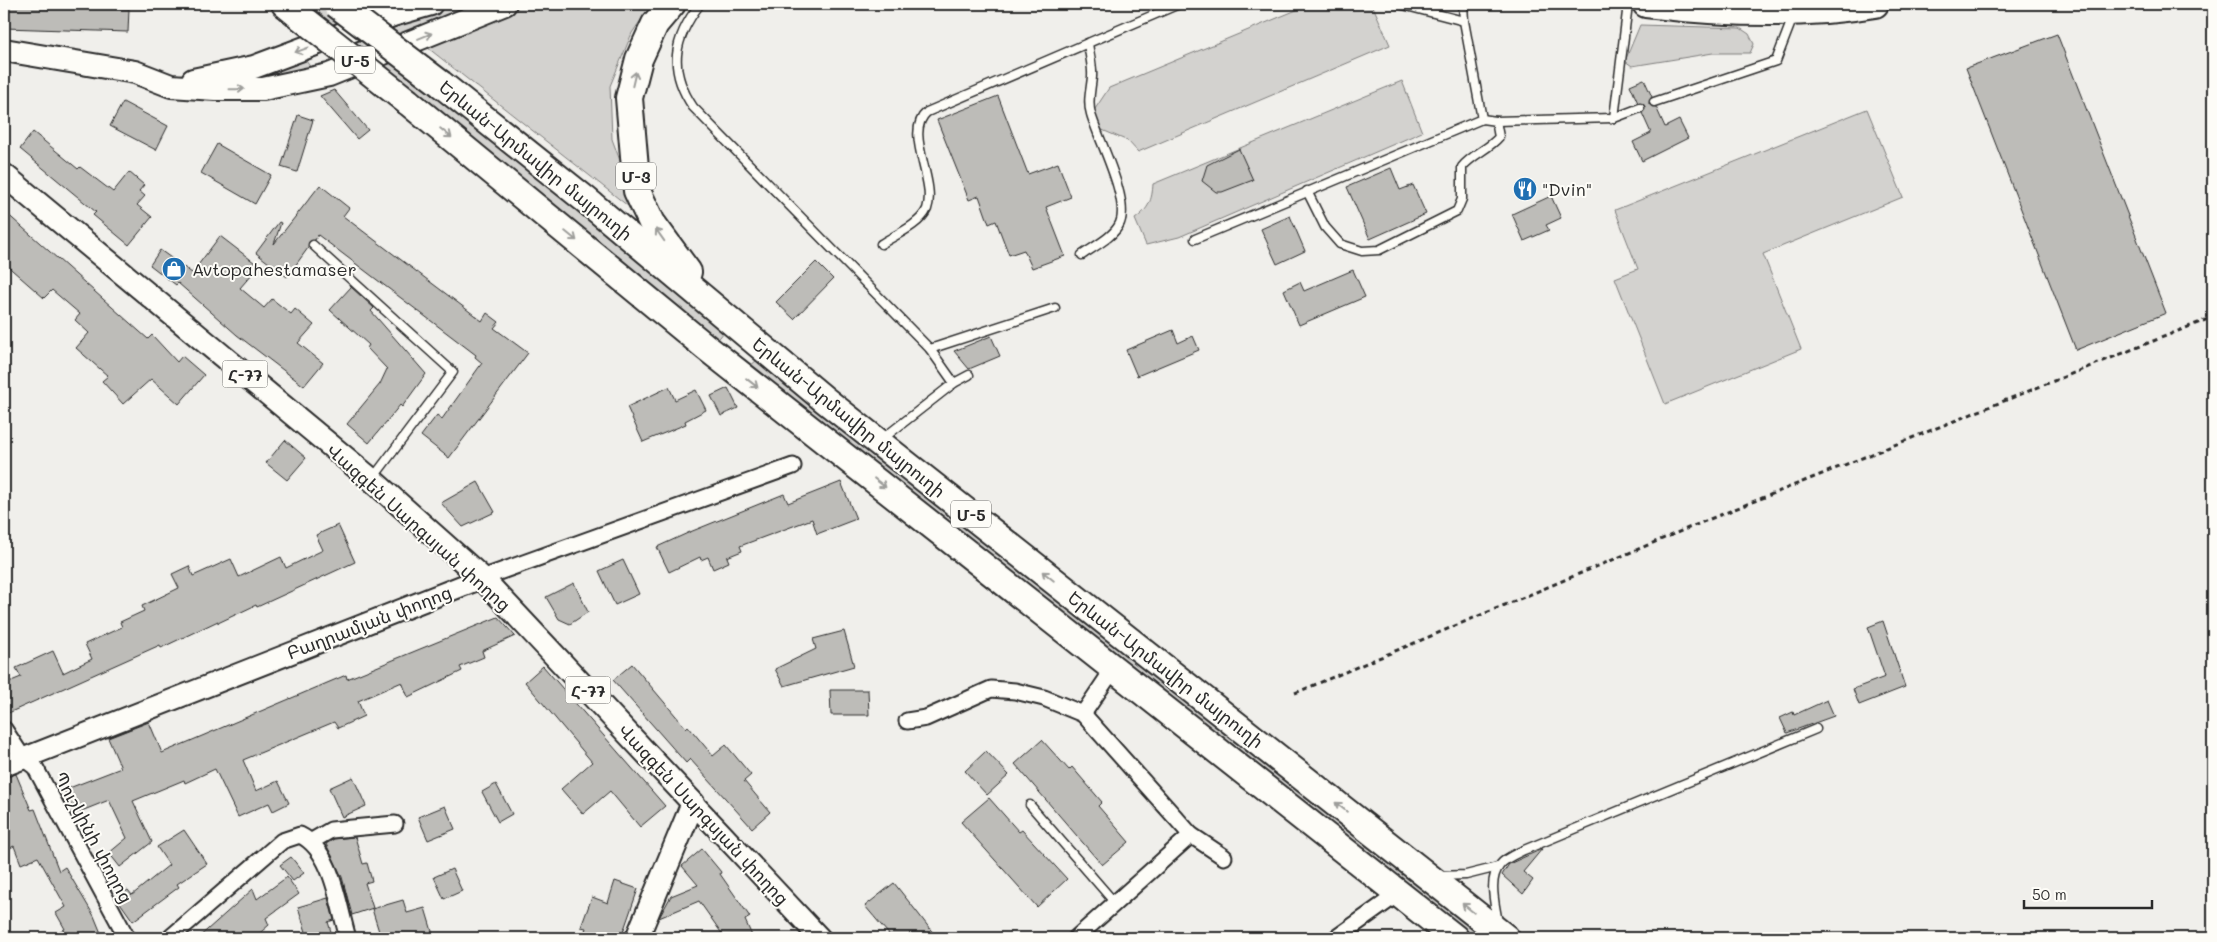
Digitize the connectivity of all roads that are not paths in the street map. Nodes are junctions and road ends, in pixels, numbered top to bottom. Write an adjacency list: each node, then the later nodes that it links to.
1 (336, 4): 31 (highway, Երևան-Արմավիր մայրուղի / Մ-5, bridge)
2 (430, 4): 18 (main road, one-way to 18)
3 (505, 4): 18 (main road, one-way to 3)
4 (672, 4): 31 (highway, Մ-3, one-way to 4)
5 (700, 4): 33 (lane)
6 (1179, 4): 16 (lane)
7 (1399, 4): 15 (lane)
8 (1463, 4): 15 (lane)
9 (1628, 4): 21 (lane)
10 (1646, 4): 12 (highway)
11 (1875, 4): 14 (highway)
12 (1727, 7): 14 (highway)
13 (294, 11): 32 (highway, Երևան-Արմավիր մայրուղի / Մ-5, one-way to 32, bridge)
14 (1795, 11): 19 (lane)
15 (1464, 21): 22 (lane)
16 (1088, 43): 27 (lane); 29 (lane)
17 (4, 50): 18 (main road)
18 (171, 86)
19 (1654, 102)
20 (1640, 108): 21 (lane)
21 (1614, 118): 23 (lane)
22 (1482, 119): 23 (lane); 25 (lane)
23 (1496, 121): 25 (lane)
24 (4, 175): 38 (main road, Վազգեն Սարգսյան փողոց / Հ-77)
25 (1307, 191): 26 (lane)
26 (1195, 239)
27 (881, 244)
28 (313, 245): 38 (lane)
29 (1082, 255)
30 (1055, 308): 33 (lane)
31 (736, 326): 32 (highway); 36 (highway, Երևան-Արմավիր մայրուղի / Մ-5)
32 (707, 348): 40 (highway, Երևան-Արմավիր մայրուղի / Մ-5, one-way to 40)
33 (930, 349): 35 (lane)
34 (969, 375): 35 (lane)
35 (954, 383): 36 (lane)
36 (880, 441): 54 (highway, Երևան-Արմավիր մայրուղի / Մ-5, one-way to 36)
37 (793, 466): 39 (street, Բաղրամյան փողոց)
38 (372, 480): 39 (main road, Վազգեն Սարգսյան փողոց / Հ-77)
39 (482, 578): 45 (main road, Բաղրամյան փողոց); 47 (main road, Վազգեն Սարգսյան փողոց / Հ-77)
40 (1114, 668): 41 (street); 55 (highway, Երևան-Արմավիր մայրուղի / Մ-5)
41 (1083, 714): 42 (street); 50 (street)
42 (907, 721)
43 (4, 729): 45 (street, Պուշկինի փողոց)
44 (1816, 729): 53 (lane)
45 (23, 758): 46 (main road, Բաղրամյան փողոց); 59 (street, Պուշկինի փողոց)
46 (4, 766)
47 (693, 803): 62 (main road); 63 (main road, Վազգեն Սարգսյան փողոց / Հ-77)
48 (1030, 805): 56 (lane)
49 (395, 824): 51 (street)
50 (1191, 835): 52 (street); 56 (street)
51 (312, 841): 60 (street); 61 (street)
52 (1224, 857)
53 (1498, 867): 54 (lane); 57 (lane)
54 (1430, 876): 57 (highway, Երևան-Արմավիր մայրուղի / Մ-5, one-way to 54)
55 (1399, 893): 58 (street); 65 (highway, Երևան-Արմավիր մայրուղի / Մ-5)
56 (1115, 903): 64 (street)
57 (1503, 936)
58 (1339, 937)
59 (127, 938)
60 (170, 938)
61 (348, 938)
62 (637, 938)
63 (820, 938)
64 (1076, 938)
65 (1455, 938)

